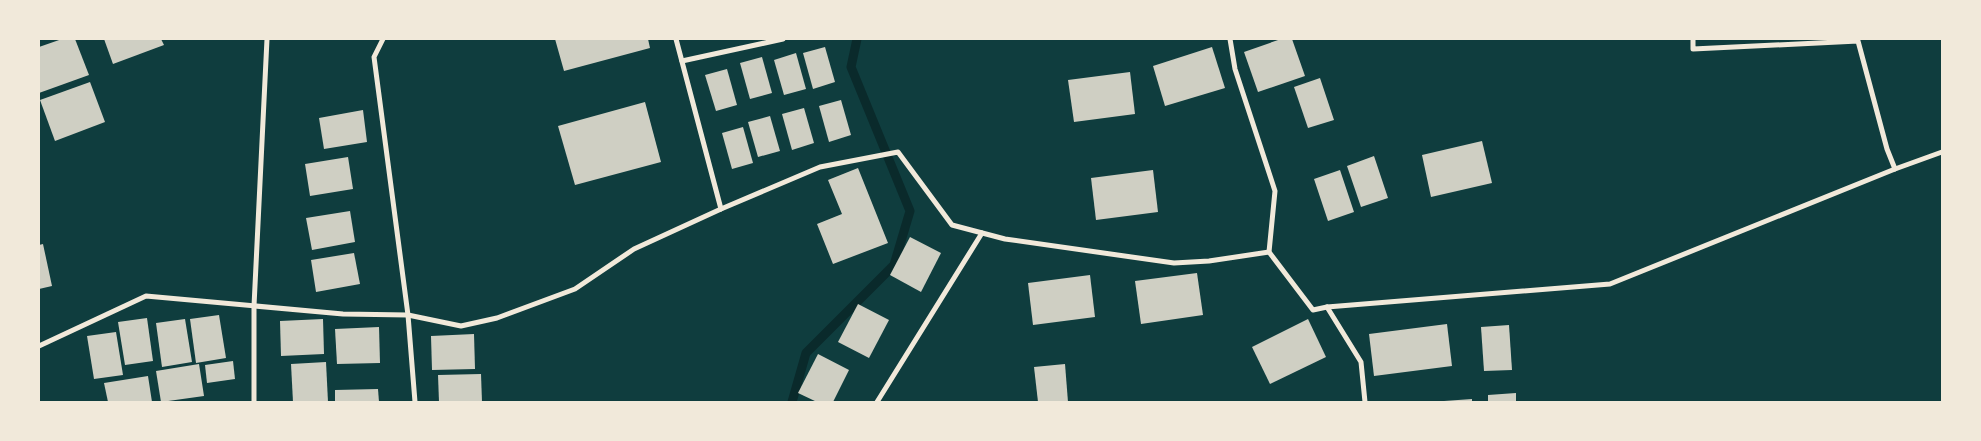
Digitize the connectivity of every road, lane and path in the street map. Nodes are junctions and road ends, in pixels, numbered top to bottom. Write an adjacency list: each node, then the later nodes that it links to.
1 (267, 39): 13 (street)
2 (383, 39): 15 (street)
3 (676, 39): 7 (street)
4 (783, 39): 7 (street)
5 (1230, 39): 12 (street)
6 (1693, 39): 9 (street)
7 (682, 61): 10 (street)
8 (1942, 152): 9 (street)
9 (1895, 168): 14 (street)
10 (721, 208): 11 (street); 15 (street)
11 (982, 233): 12 (street); 19 (street)
12 (1269, 252): 14 (street)
13 (254, 306): 15 (street); 16 (street); 17 (street)
14 (1327, 307): 20 (street)
15 (408, 315): 18 (street)
16 (39, 346)
17 (254, 402)
18 (415, 402)
19 (877, 402)
20 (1365, 402)

